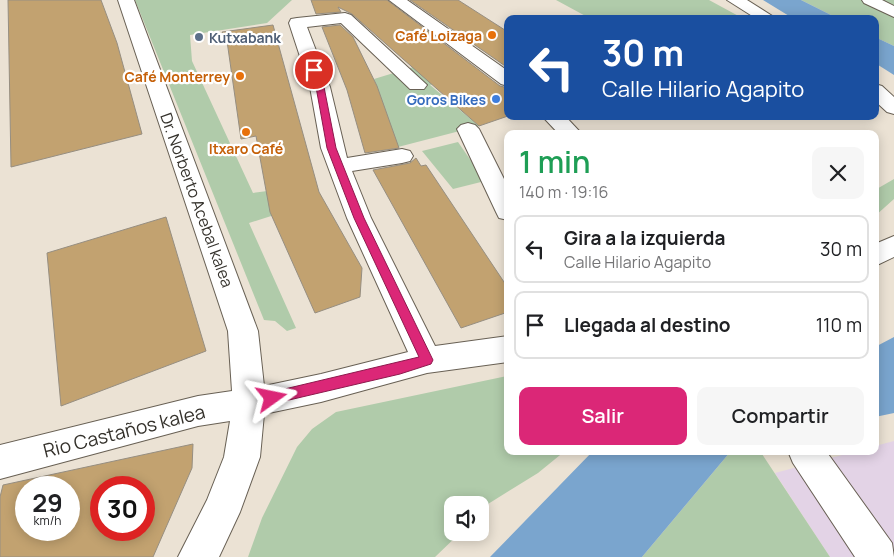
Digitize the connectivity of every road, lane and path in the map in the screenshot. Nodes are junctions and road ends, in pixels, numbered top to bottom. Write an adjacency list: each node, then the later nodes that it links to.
1 (126, 0): 21 (street, Dr. Norberto Acebal kalea)
2 (397, 0): 7 (street)
3 (735, 0): 6 (street)
4 (870, 0): 5 (street)
5 (894, 12)
6 (762, 15)
7 (504, 77)
8 (417, 85): 15 (street)
9 (879, 94): 10 (street)
10 (894, 108)
11 (556, 120): 13 (street)
12 (468, 129): 16 (street)
13 (568, 130)
14 (402, 156): 15 (street)
15 (339, 166): 20 (street)
16 (504, 204)
17 (894, 244): 18 (street)
18 (879, 253)
19 (504, 350): 20 (street, Rio Castaños kalea)
20 (426, 360): 21 (street, Rio Castaños kalea)
21 (249, 403): 23 (street, Rio Castaños kalea); 25 (street)
22 (808, 455): 24 (street)
23 (0, 462)
24 (874, 550)
25 (198, 557)

